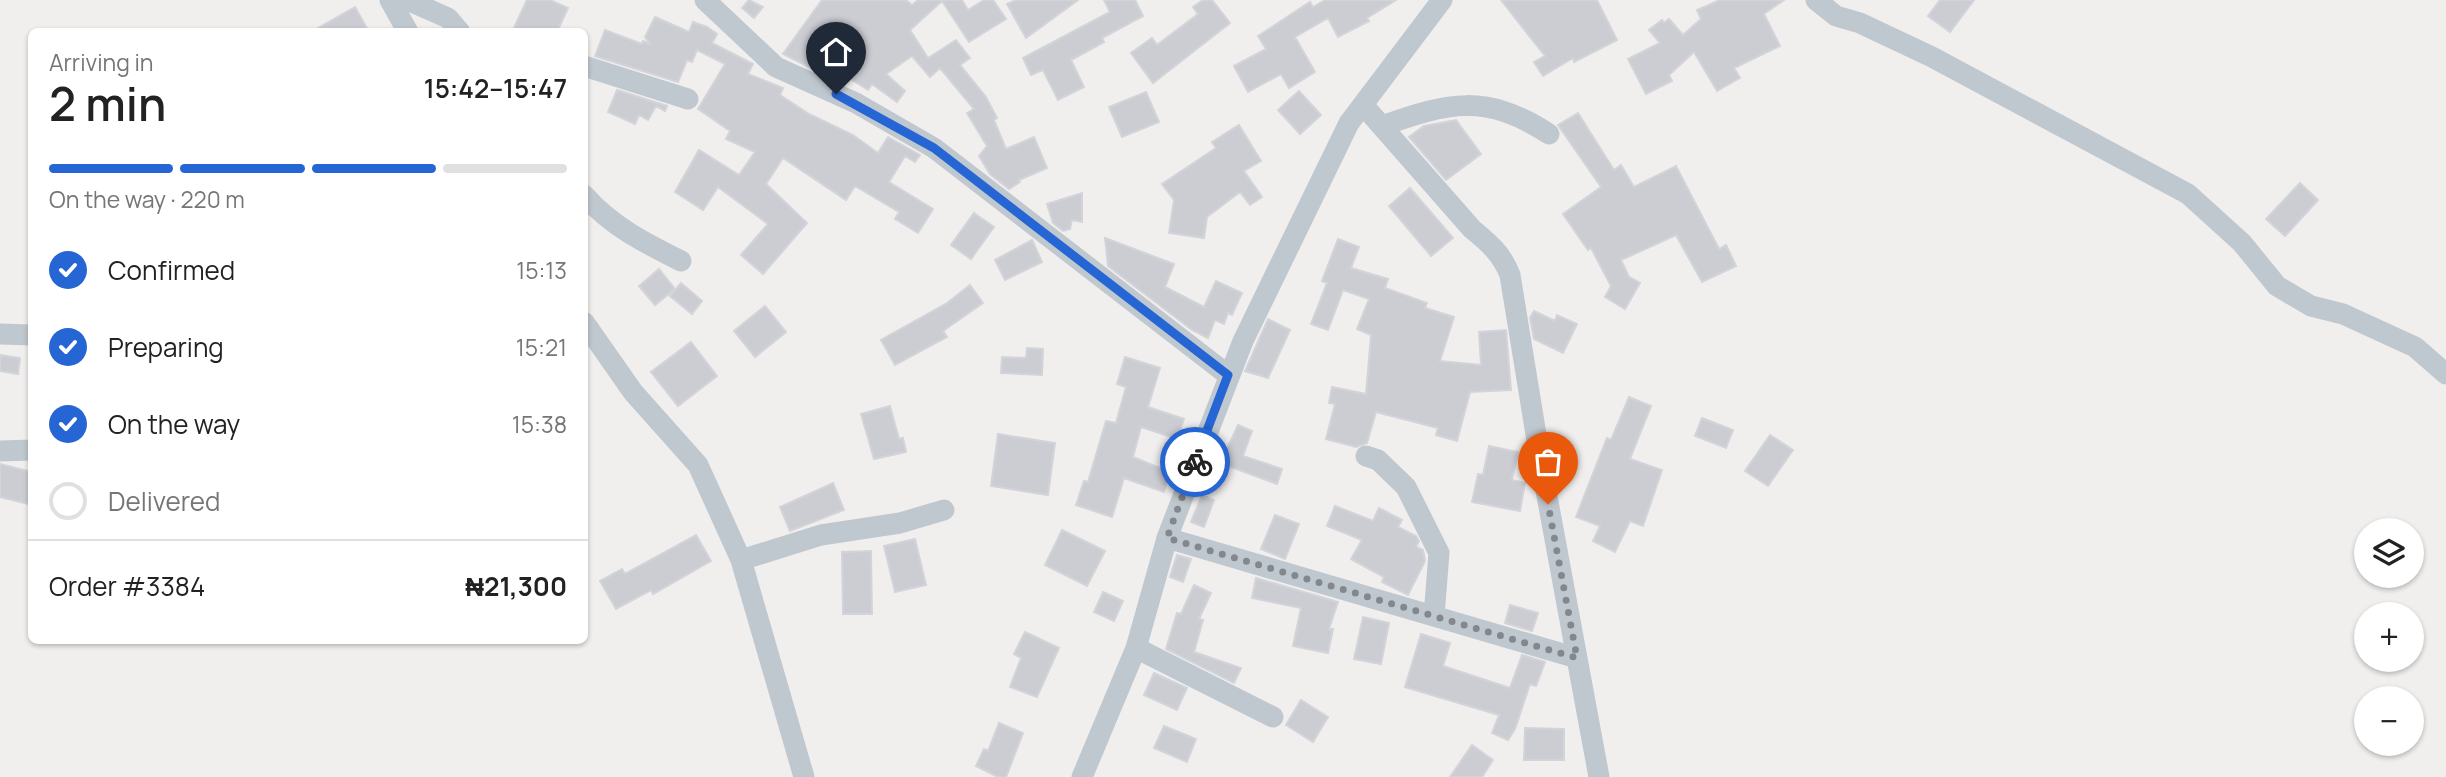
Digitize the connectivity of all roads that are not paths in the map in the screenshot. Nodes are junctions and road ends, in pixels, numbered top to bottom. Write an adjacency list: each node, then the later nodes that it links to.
1 (390, 0): 6 (street)
2 (407, 0): 7 (street)
3 (705, 0): 19 (street)
4 (1442, 0): 10 (street)
5 (1816, 0): 18 (street)
6 (406, 28)
7 (457, 28)
8 (588, 67): 9 (street)
9 (688, 99)
10 (1364, 106): 11 (street); 19 (street)
11 (1382, 126): 12 (street); 28 (street)
12 (1549, 134)
13 (588, 199): 14 (street)
14 (681, 261)
15 (588, 328): 25 (street)
16 (0, 334): 17 (street)
17 (28, 335)
18 (2446, 374)
19 (1228, 375): 24 (street)
20 (28, 450): 21 (street)
21 (0, 451)
22 (1366, 456): 26 (street)
23 (944, 510): 25 (street)
24 (1167, 538): 26 (street); 27 (street)
25 (741, 560): 30 (street)
26 (1434, 616): 28 (street)
27 (1136, 648): 29 (street); 31 (street)
28 (1577, 658): 32 (street)
29 (1273, 717)
30 (804, 777)
31 (1082, 777)
32 (1599, 777)

